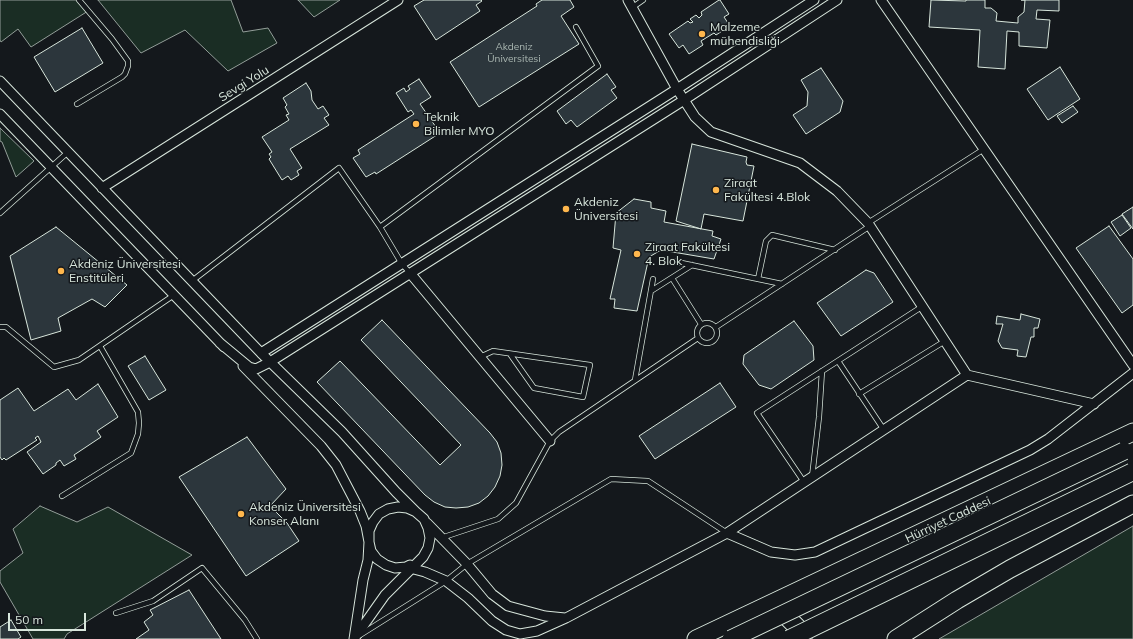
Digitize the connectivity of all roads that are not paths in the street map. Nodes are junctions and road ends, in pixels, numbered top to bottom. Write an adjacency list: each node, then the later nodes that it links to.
1 (80, 0): 12 (lane)
2 (398, 0): 17 (street, Sevgi Yolu)
3 (644, 0): 7 (lane)
4 (814, 0): 10 (street)
5 (837, 0): 11 (street)
6 (881, 0): 14 (street)
7 (631, 4): 10 (street)
8 (576, 27): 20 (lane)
9 (0, 81): 15 (street)
10 (677, 89): 11 (street); 23 (street)
11 (684, 100): 19 (street); 25 (street)
12 (78, 104)
13 (0, 114): 16 (street)
14 (984, 149): 19 (lane); 46 (street)
15 (68, 152): 16 (lane); 17 (street)
16 (52, 167): 18 (lane); 32 (street)
17 (102, 188): 29 (street)
18 (0, 213)
19 (869, 225): 21 (lane); 33 (street)
20 (380, 227): 23 (lane); 29 (lane)
21 (835, 250): 28 (lane); 30 (lane)
22 (672, 261): 24 (lane)
23 (402, 264): 25 (lane); 41 (street)
24 (692, 265): 26 (lane); 28 (lane)
25 (410, 273): 43 (street); 45 (street)
26 (672, 278): 31 (lane); 34 (lane)
27 (653, 279): 31 (lane)
28 (758, 279): 30 (lane)
29 (191, 282): 41 (street)
30 (782, 284): 36 (lane)
31 (651, 291): 50 (lane)
32 (174, 296): 39 (street); 40 (lane)
33 (923, 306): 38 (street); 44 (lane)
34 (701, 324): 36 (lane); 37 (lane)
35 (0, 327): 40 (lane)
36 (716, 327): 37 (lane)
37 (698, 338): 50 (lane)
38 (945, 341): 49 (street); 51 (lane)
39 (220, 343): 45 (street); 66 (street)
40 (100, 346): 60 (lane)
41 (261, 353): 45 (street)
42 (510, 354): 42 (lane); 43 (lane)
43 (480, 357): 55 (street)
44 (838, 361): 47 (lane); 51 (lane)
45 (270, 362): 62 (street)
46 (1133, 365)
47 (822, 371): 58 (lane); 59 (lane)
48 (1133, 373): 52 (street)
49 (967, 375): 52 (street); 53 (street)
50 (635, 380): 55 (lane)
51 (859, 394): 53 (lane)
52 (1094, 404): 64 (street)
53 (884, 430): 58 (street)
54 (1133, 432): 70 (highway, Hürriyet Caddesi)
55 (550, 441): 65 (lane)
56 (1128, 448): 76 (highway, bridge)
57 (1133, 472): 77 (highway, bridge)
58 (812, 477): 59 (street)
59 (804, 482): 64 (street)
60 (62, 496)
61 (1133, 504): 79 (highway)
62 (416, 512): 63 (street); 66 (street)
63 (424, 519): 65 (street); 68 (street)
64 (728, 533): 67 (lane); 72 (street)
65 (440, 538): 67 (street)
66 (369, 542): 68 (street); 74 (street)
67 (467, 564): 69 (lane); 72 (street)
68 (410, 566): 69 (street); 74 (street)
69 (446, 581): 72 (street); 74 (lane)
70 (763, 607): 75 (highway, Hürriyet Caddesi); 78 (highway)
71 (116, 613): 73 (lane)
72 (566, 618)
73 (257, 639)
74 (354, 639)
75 (696, 639)
76 (731, 639)
77 (789, 639)
78 (803, 639)
79 (896, 639)

